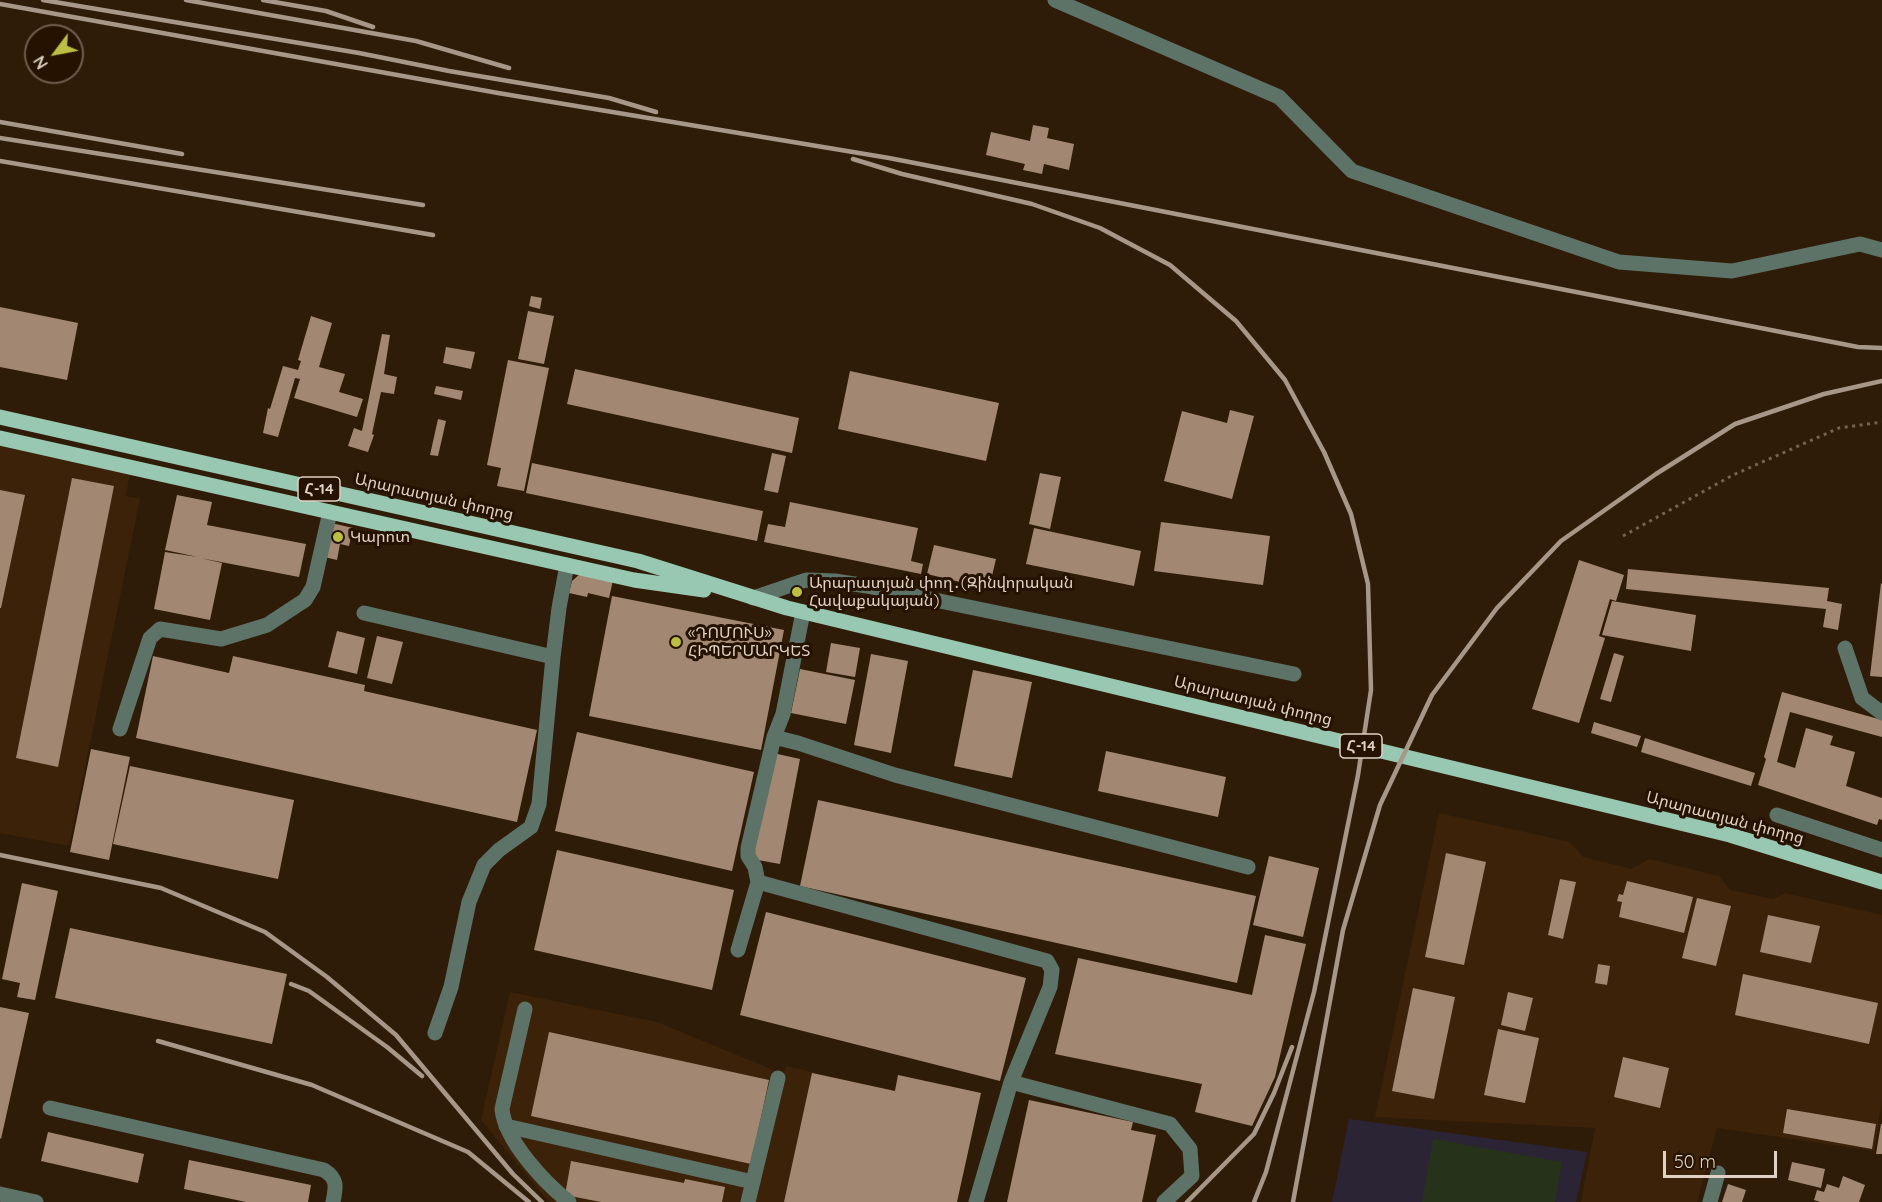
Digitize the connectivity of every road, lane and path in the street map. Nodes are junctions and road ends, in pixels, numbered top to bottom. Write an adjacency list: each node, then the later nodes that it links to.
1 (1055, 0): 2 (street)
2 (1882, 250)
3 (0, 417): 9 (main road, Արարատյան փողոց / Հ-14)
4 (1882, 422): 7 (path)
5 (0, 438): 6 (main road, Արարատյան փողոց / Հ-14)
6 (330, 512): 8 (main road, Արարատյան փողոց / Հ-14); 16 (street)
7 (1623, 536)
8 (567, 565): 9 (main road, Արարատյան փողոց / Հ-14); 13 (street)
9 (753, 598): 10 (main road, Արարատյան փողոց / Հ-14); 14 (street)
10 (803, 612): 17 (street); 22 (main road, Արարատյան փողոց / Հ-14)
11 (364, 613): 13 (street)
12 (1845, 648): 15 (street)
13 (553, 657): 25 (street)
14 (1294, 674)
15 (1882, 713)
16 (120, 729)
17 (774, 737): 20 (street); 21 (street)
18 (1777, 815): 19 (street)
19 (1882, 850)
20 (1248, 867)
21 (758, 882): 23 (street); 27 (street)
22 (1882, 882)
23 (738, 950)
24 (525, 1009): 29 (street)
25 (435, 1033)
26 (778, 1078): 31 (street)
27 (1011, 1082): 37 (street); 38 (street)
28 (50, 1108): 34 (street)
29 (506, 1126): 31 (street); 35 (street)
30 (1718, 1173): 39 (street)
31 (753, 1182): 36 (street)
32 (0, 1194): 33 (street)
33 (36, 1202)
34 (333, 1202)
35 (569, 1202)
36 (748, 1202)
37 (976, 1202)
38 (1164, 1202)
39 (1710, 1202)

